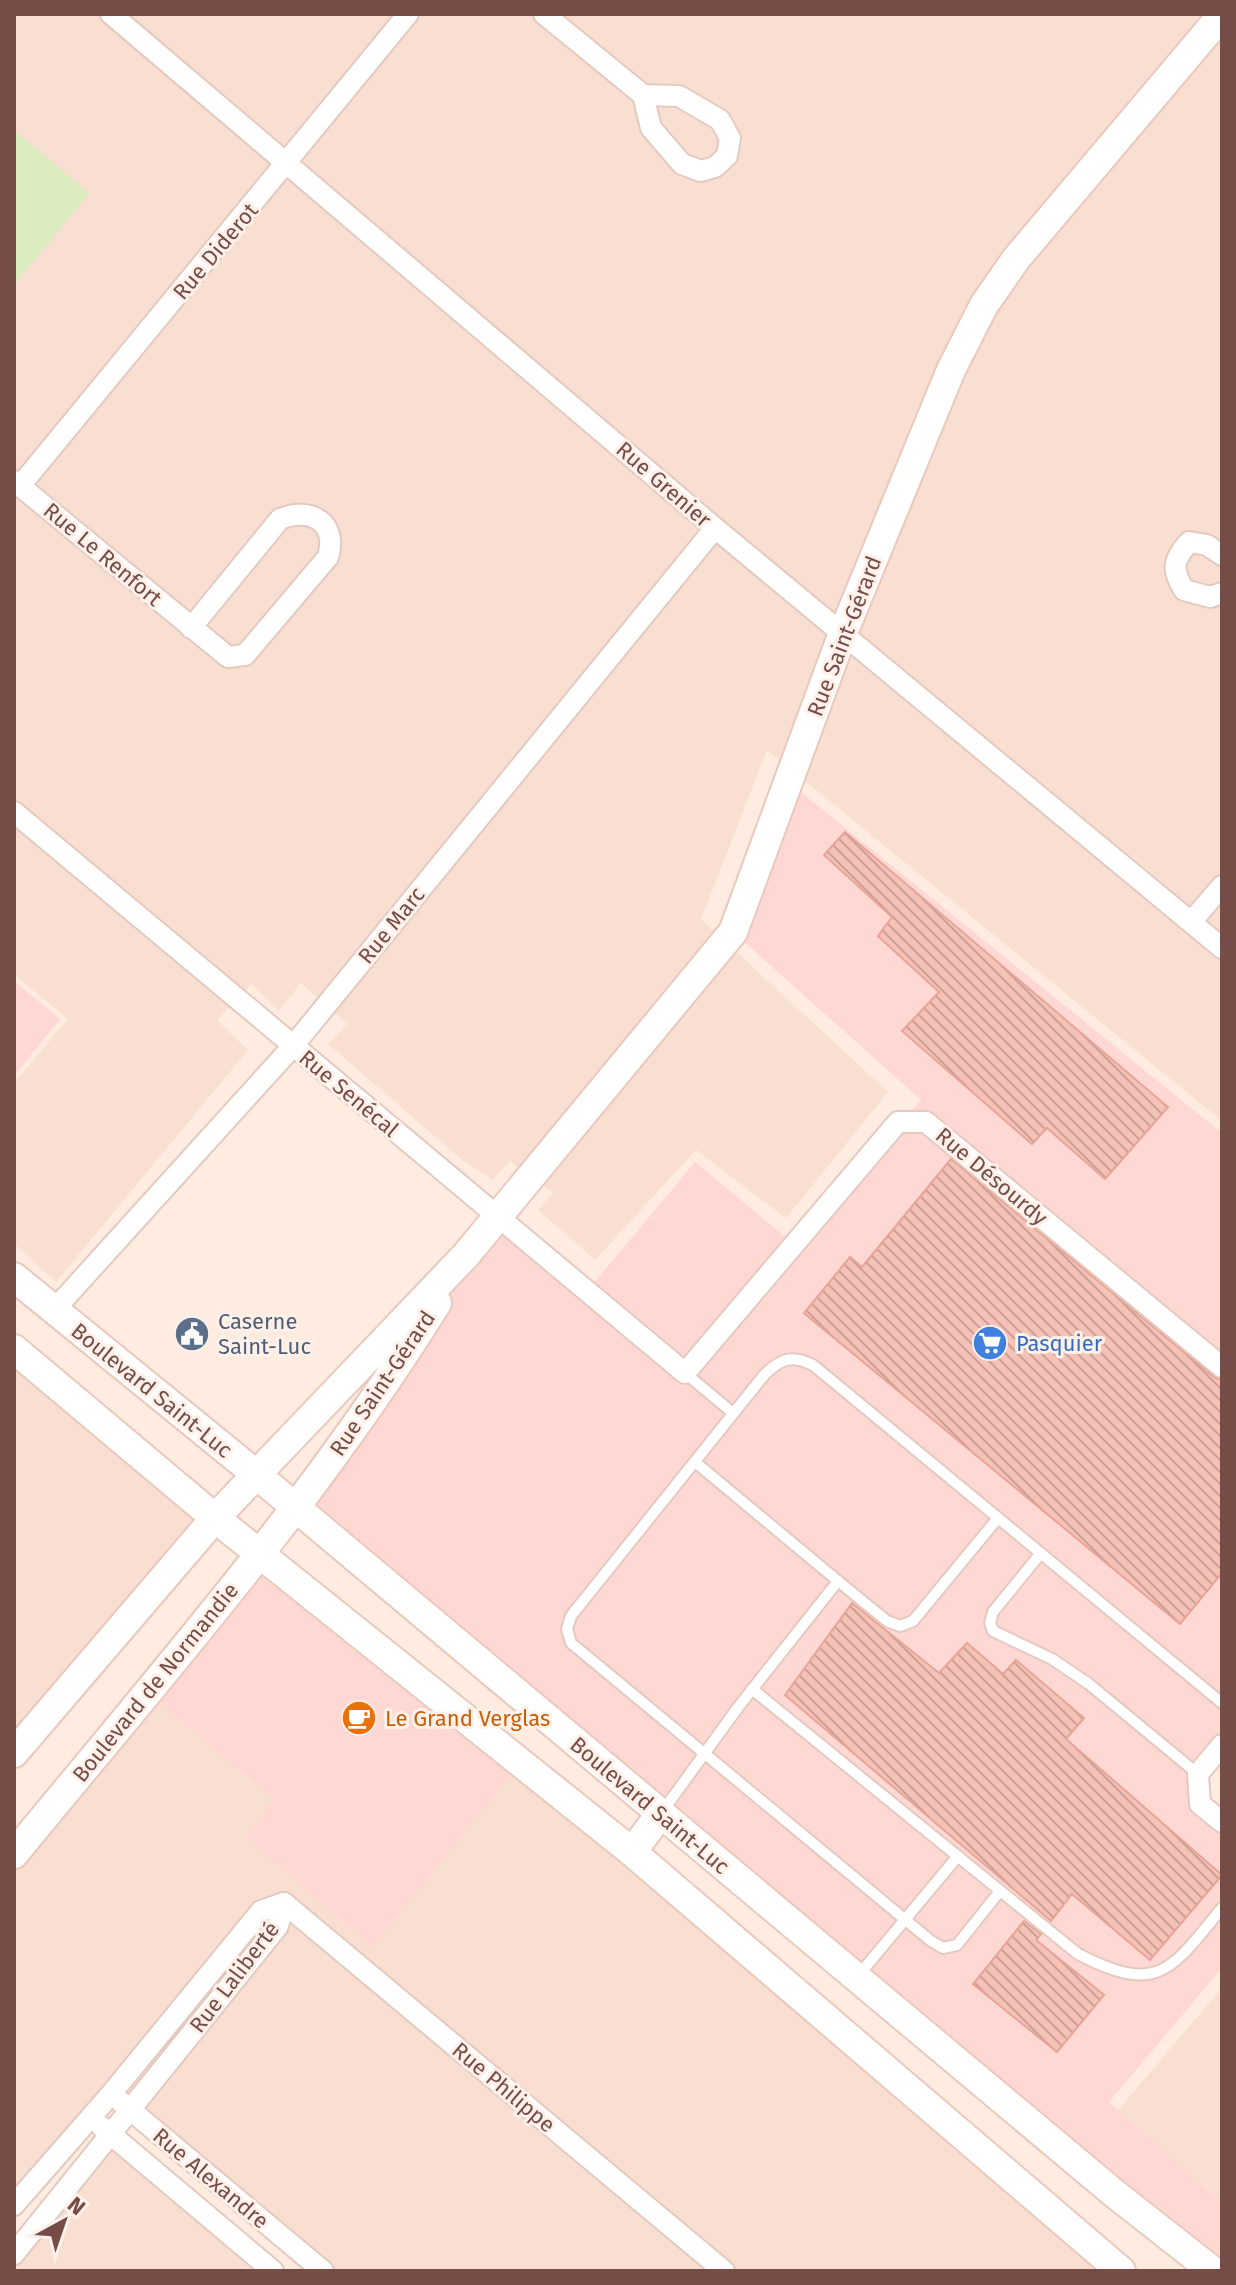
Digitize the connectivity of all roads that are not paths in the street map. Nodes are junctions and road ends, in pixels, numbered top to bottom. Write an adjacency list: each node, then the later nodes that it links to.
1 (111, 14): 6 (street, Rue Grenier)
2 (408, 14): 6 (street, Rue Diderot)
3 (544, 14): 5 (street)
4 (1222, 15): 12 (street, Rue Saint-Gérard)
5 (643, 95): 5 (street)
6 (289, 162): 7 (street, Rue Diderot); 8 (street, Rue Grenier)
7 (17, 483): 11 (street, Rue Le Renfort)
8 (715, 528): 12 (street, Rue Grenier); 17 (street, Rue Marc)
9 (1222, 555): 10 (street)
10 (1222, 593)
11 (191, 628): 11 (street, Rue Le Renfort)
12 (843, 633): 15 (street, Rue Grenier); 18 (street, Rue Saint-Gérard)
13 (14, 812): 17 (street, Rue Senécal)
14 (1222, 886): 15 (street)
15 (1191, 922): 16 (street, Rue Grenier)
16 (1222, 948)
17 (293, 1046): 18 (street, Rue Senécal); 21 (street, Rue Marc)
18 (499, 1218): 19 (street, Rue Saint-Gérard); 24 (street, Rue Senécal)
19 (466, 1255): 27 (street, Rue Saint-Gérard); 28 (street, Rue Saint-Gérard)
20 (14, 1277): 21 (street, Boulevard Saint-Luc)
21 (54, 1310): 27 (street, Boulevard Saint-Luc)
22 (14, 1349): 29 (street)
23 (1222, 1367): 24 (street, Rue Désourdy)
24 (685, 1373): 25 (lane)
25 (733, 1413): 26 (lane); 30 (lane)
26 (695, 1462): 33 (lane); 38 (lane)
27 (257, 1475): 28 (street, Boulevard Saint-Luc); 29 (street)
28 (294, 1508): 31 (street, Boulevard de Normandie); 40 (street, Boulevard Saint-Luc)
29 (215, 1518): 31 (street); 37 (street)
30 (998, 1518): 32 (lane); 33 (lane)
31 (261, 1552): 42 (street); 43 (street, Boulevard de Normandie)
32 (1041, 1553): 35 (lane); 39 (lane)
33 (838, 1581): 34 (lane)
34 (752, 1689): 38 (lane); 44 (lane)
35 (1222, 1703)
36 (1222, 1745): 39 (street)
37 (14, 1753)
38 (703, 1753): 40 (lane); 48 (lane)
39 (1198, 1774): 41 (street)
40 (661, 1813): 42 (street); 49 (street, Boulevard Saint-Luc)
41 (1222, 1822)
42 (632, 1852): 59 (street)
43 (14, 1854)
44 (958, 1856): 45 (lane); 48 (lane)
45 (1000, 1891): 47 (lane); 48 (lane)
46 (284, 1903): 50 (street, Rue Laliberté); 51 (street, Rue Laliberté); 58 (street, Rue Philippe)
47 (1222, 1908)
48 (905, 1919): 49 (lane)
49 (857, 1978): 60 (street, Boulevard Saint-Luc)
50 (111, 2094): 51 (street, Rue Alexandre); 52 (street, Rue Laliberté)
51 (130, 2110): 53 (street, Rue Laliberté); 56 (street, Rue Alexandre)
52 (91, 2117): 53 (street, Rue Alexandre); 54 (street, Rue Laliberté)
53 (112, 2135): 55 (street, Rue Laliberté); 57 (street, Rue Alexandre)
54 (14, 2205)
55 (14, 2254)
56 (312, 2268)
57 (273, 2271)
58 (724, 2271)
59 (1121, 2271)
60 (1213, 2271)

